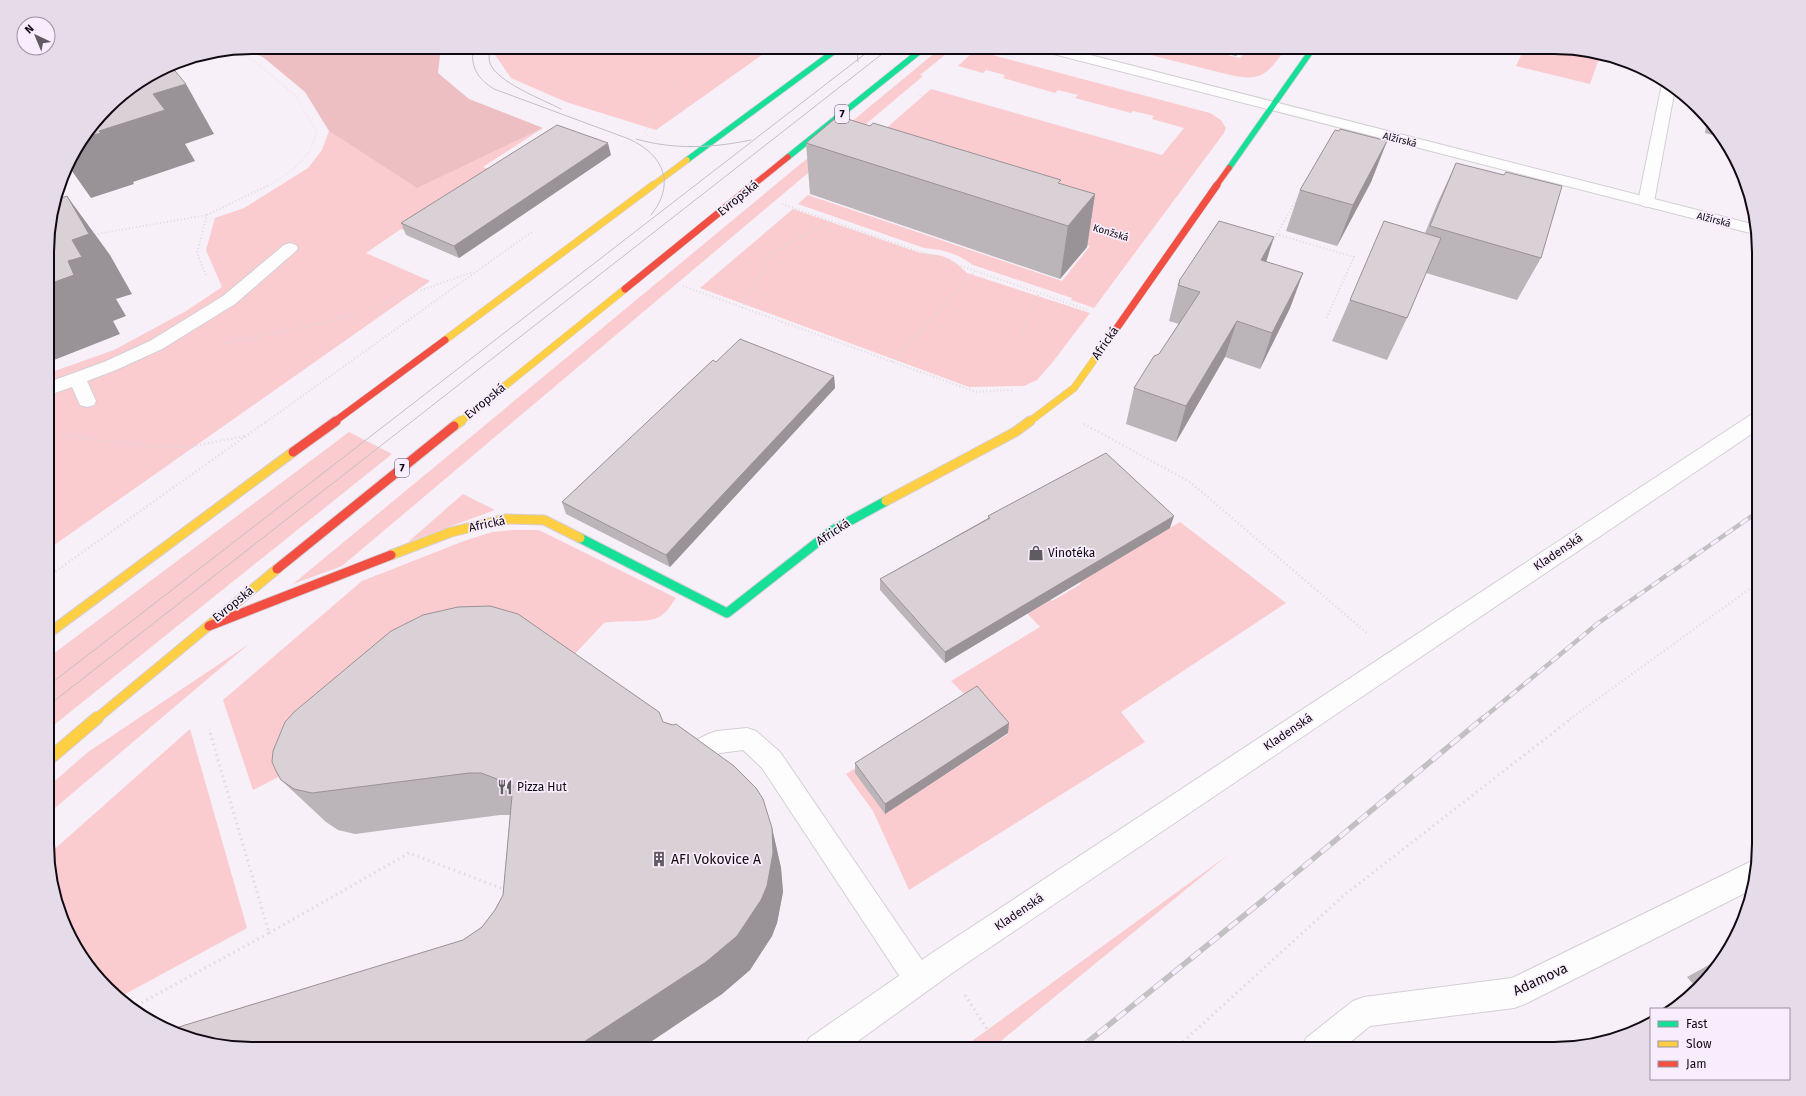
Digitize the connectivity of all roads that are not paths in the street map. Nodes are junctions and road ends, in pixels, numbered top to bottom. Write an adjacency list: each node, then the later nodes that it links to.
1 (831, 54): 15 (main road)
2 (916, 54): 14 (main road, Evropská / 7)
3 (1070, 54): 6 (street, Alžírská)
4 (1309, 54): 6 (main road, Africká)
5 (1669, 90): 7 (lane)
6 (1272, 106): 7 (street, Alžírská); 14 (main road, Africká)
7 (1646, 202): 8 (street, Alžírská)
8 (1750, 228)
9 (290, 248): 10 (lane)
10 (77, 379): 11 (lane); 12 (lane)
11 (54, 388)
12 (86, 401)
13 (1752, 424): 19 (street, Kladenská)
14 (204, 628): 16 (main road, Evropská / 7)
15 (54, 629)
16 (54, 755)
17 (689, 757): 19 (lane)
18 (1749, 876): 21 (street, Adamova)
19 (918, 979): 20 (street, Kladenská)
20 (830, 1042)
21 (1326, 1042)

